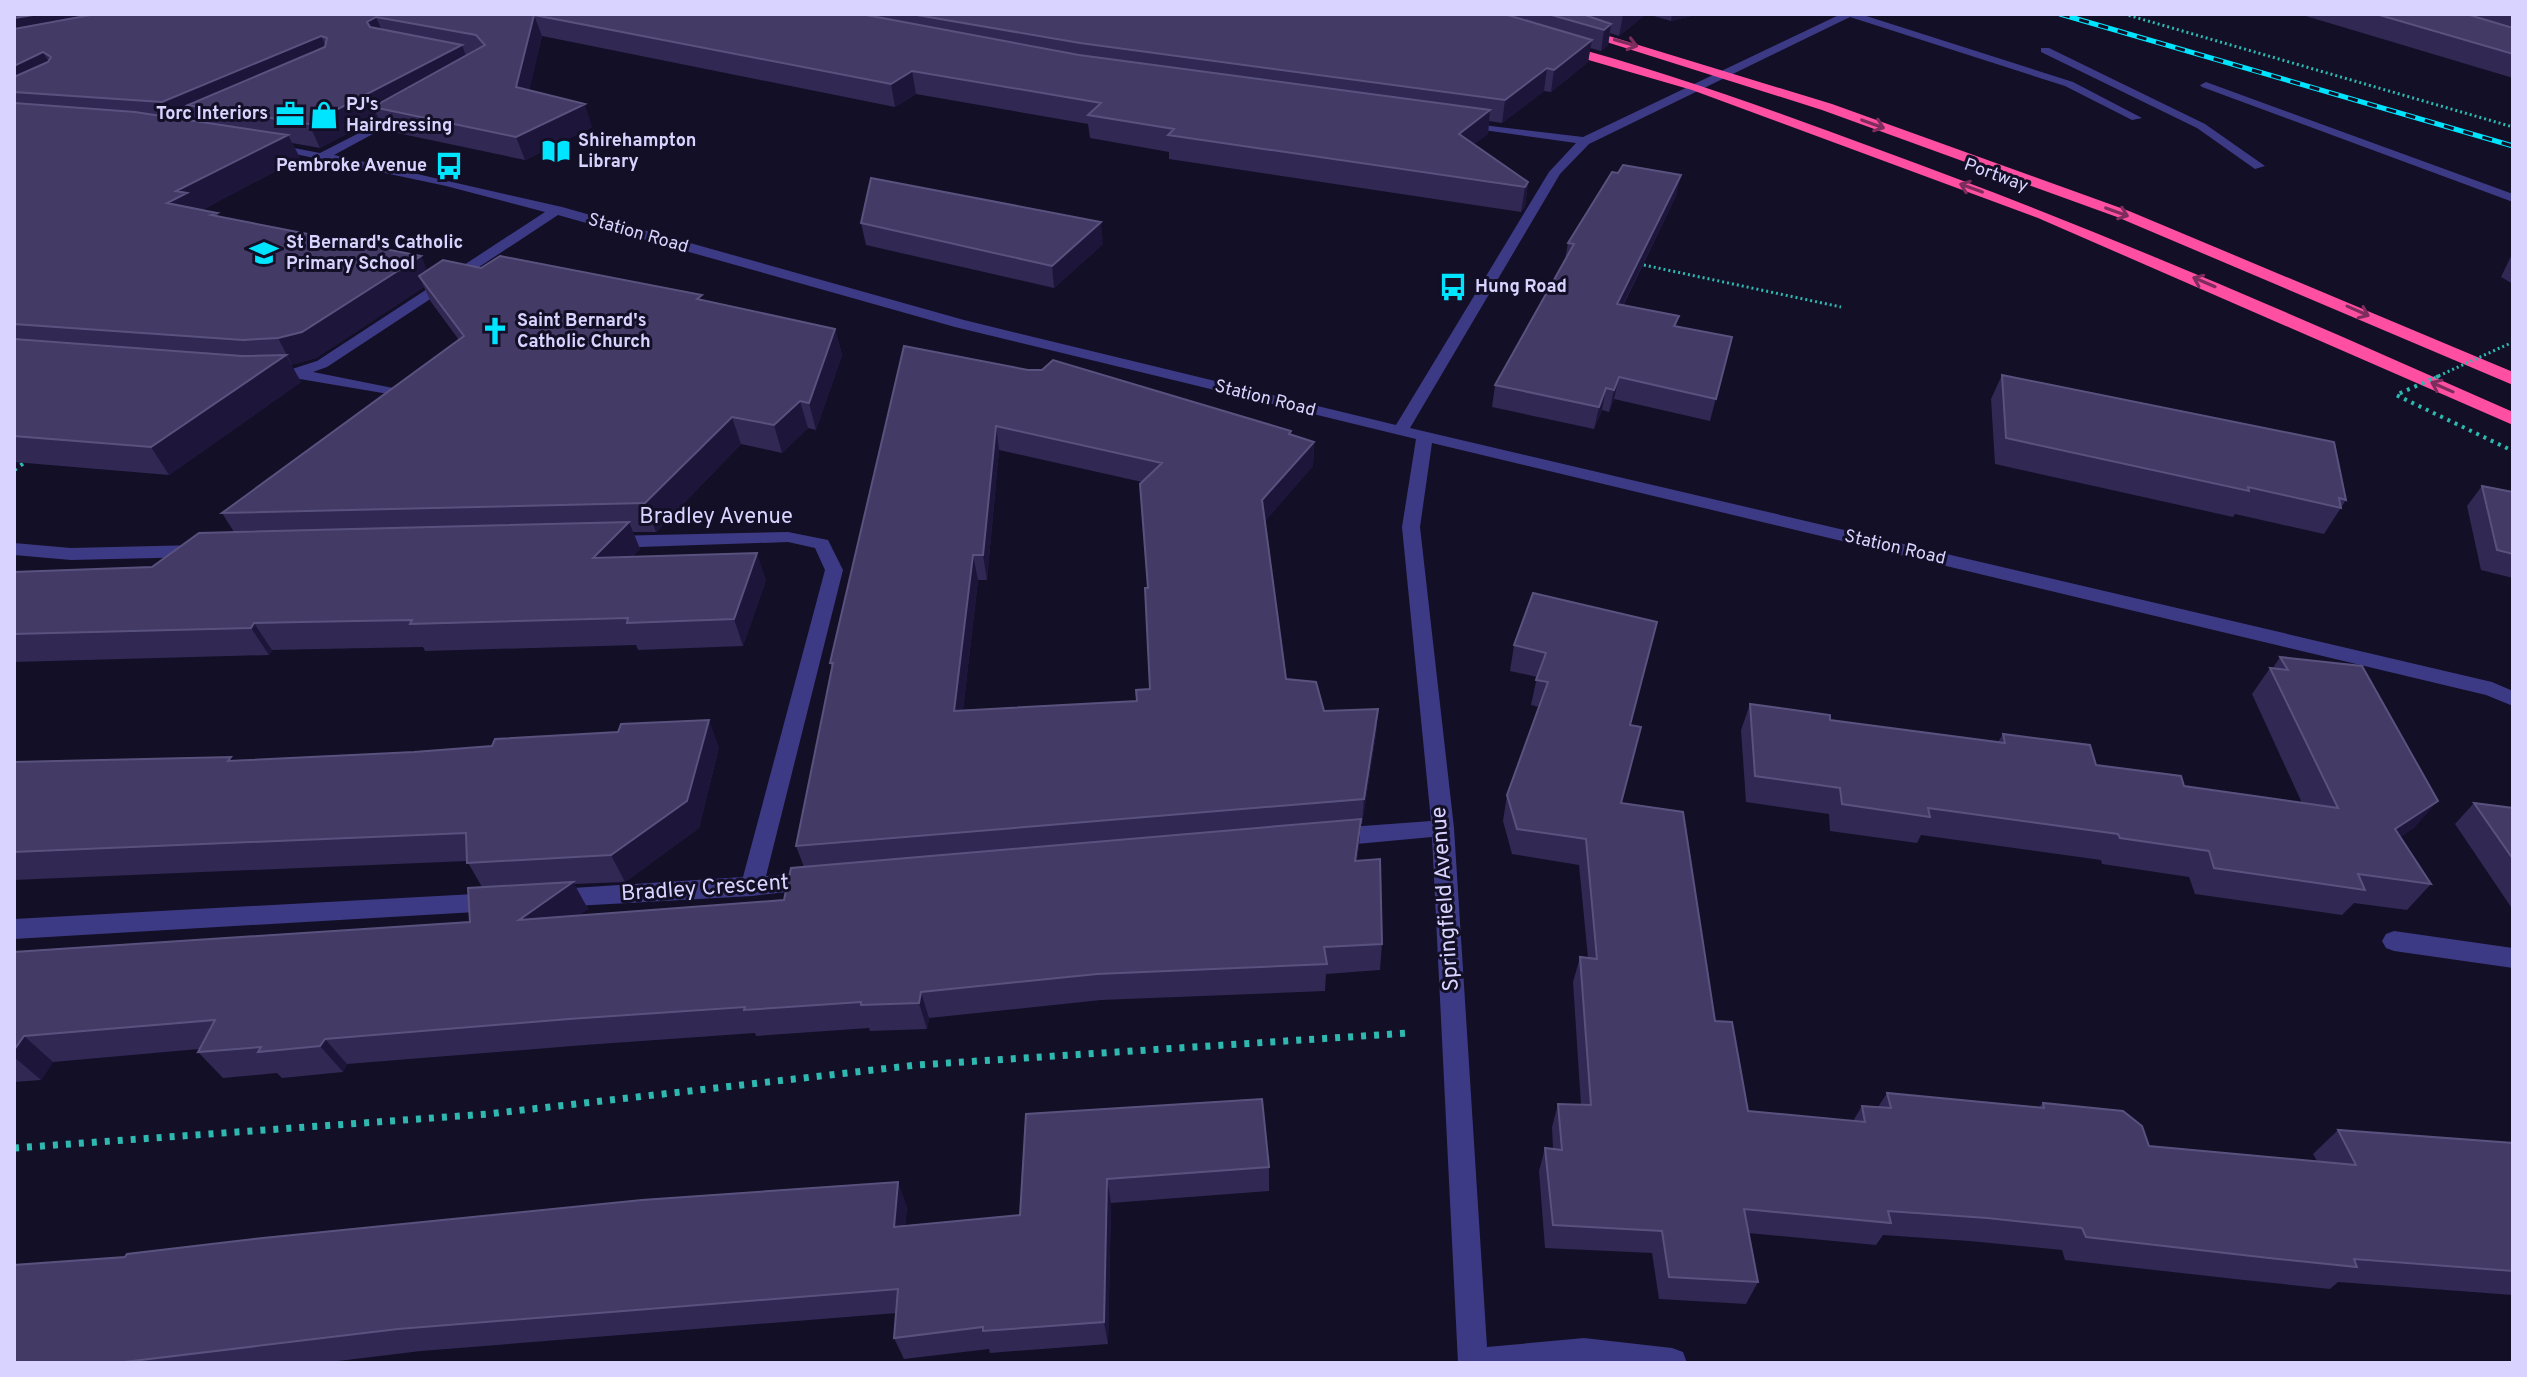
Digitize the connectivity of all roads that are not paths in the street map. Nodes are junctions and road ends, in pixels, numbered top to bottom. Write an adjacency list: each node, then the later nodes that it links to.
1 (1524, 14): 5 (highway, Portway, one-way to 5)
2 (1849, 14): 5 (street); 9 (street)
3 (1549, 44): 7 (highway, Portway)
4 (2045, 50): 14 (street)
5 (1726, 74): 7 (street); 19 (highway, Portway, one-way to 19)
6 (2206, 85): 15 (street)
7 (1697, 87): 11 (street); 21 (highway, Portway, one-way to 7)
8 (420, 104): 13 (street)
9 (2136, 118)
10 (1449, 122): 11 (street)
11 (1585, 141): 22 (street)
12 (263, 147): 13 (street, Station Road)
13 (323, 156): 16 (street, Station Road)
14 (2259, 166)
15 (2513, 198)
16 (557, 210): 17 (street); 22 (street, Station Road)
17 (294, 373): 18 (street); 20 (street)
18 (258, 375)
19 (2513, 379)
20 (421, 397)
21 (2513, 419)
22 (1400, 432): 23 (street, Station Road)
23 (1425, 437): 27 (street, Station Road); 28 (street, Springfield Avenue)
24 (597, 542): 31 (street, Bradley Avenue)
25 (14, 549): 26 (street)
26 (214, 551)
27 (2513, 699)
28 (1443, 828): 29 (street); 35 (street, Springfield Avenue)
29 (1317, 839)
30 (831, 881): 31 (street, Bradley Crescent)
31 (752, 887): 32 (street, Bradley Crescent)
32 (14, 929)
33 (2394, 941): 34 (street)
34 (2513, 958)
35 (1474, 1363): 36 (street)
36 (1672, 1363)

